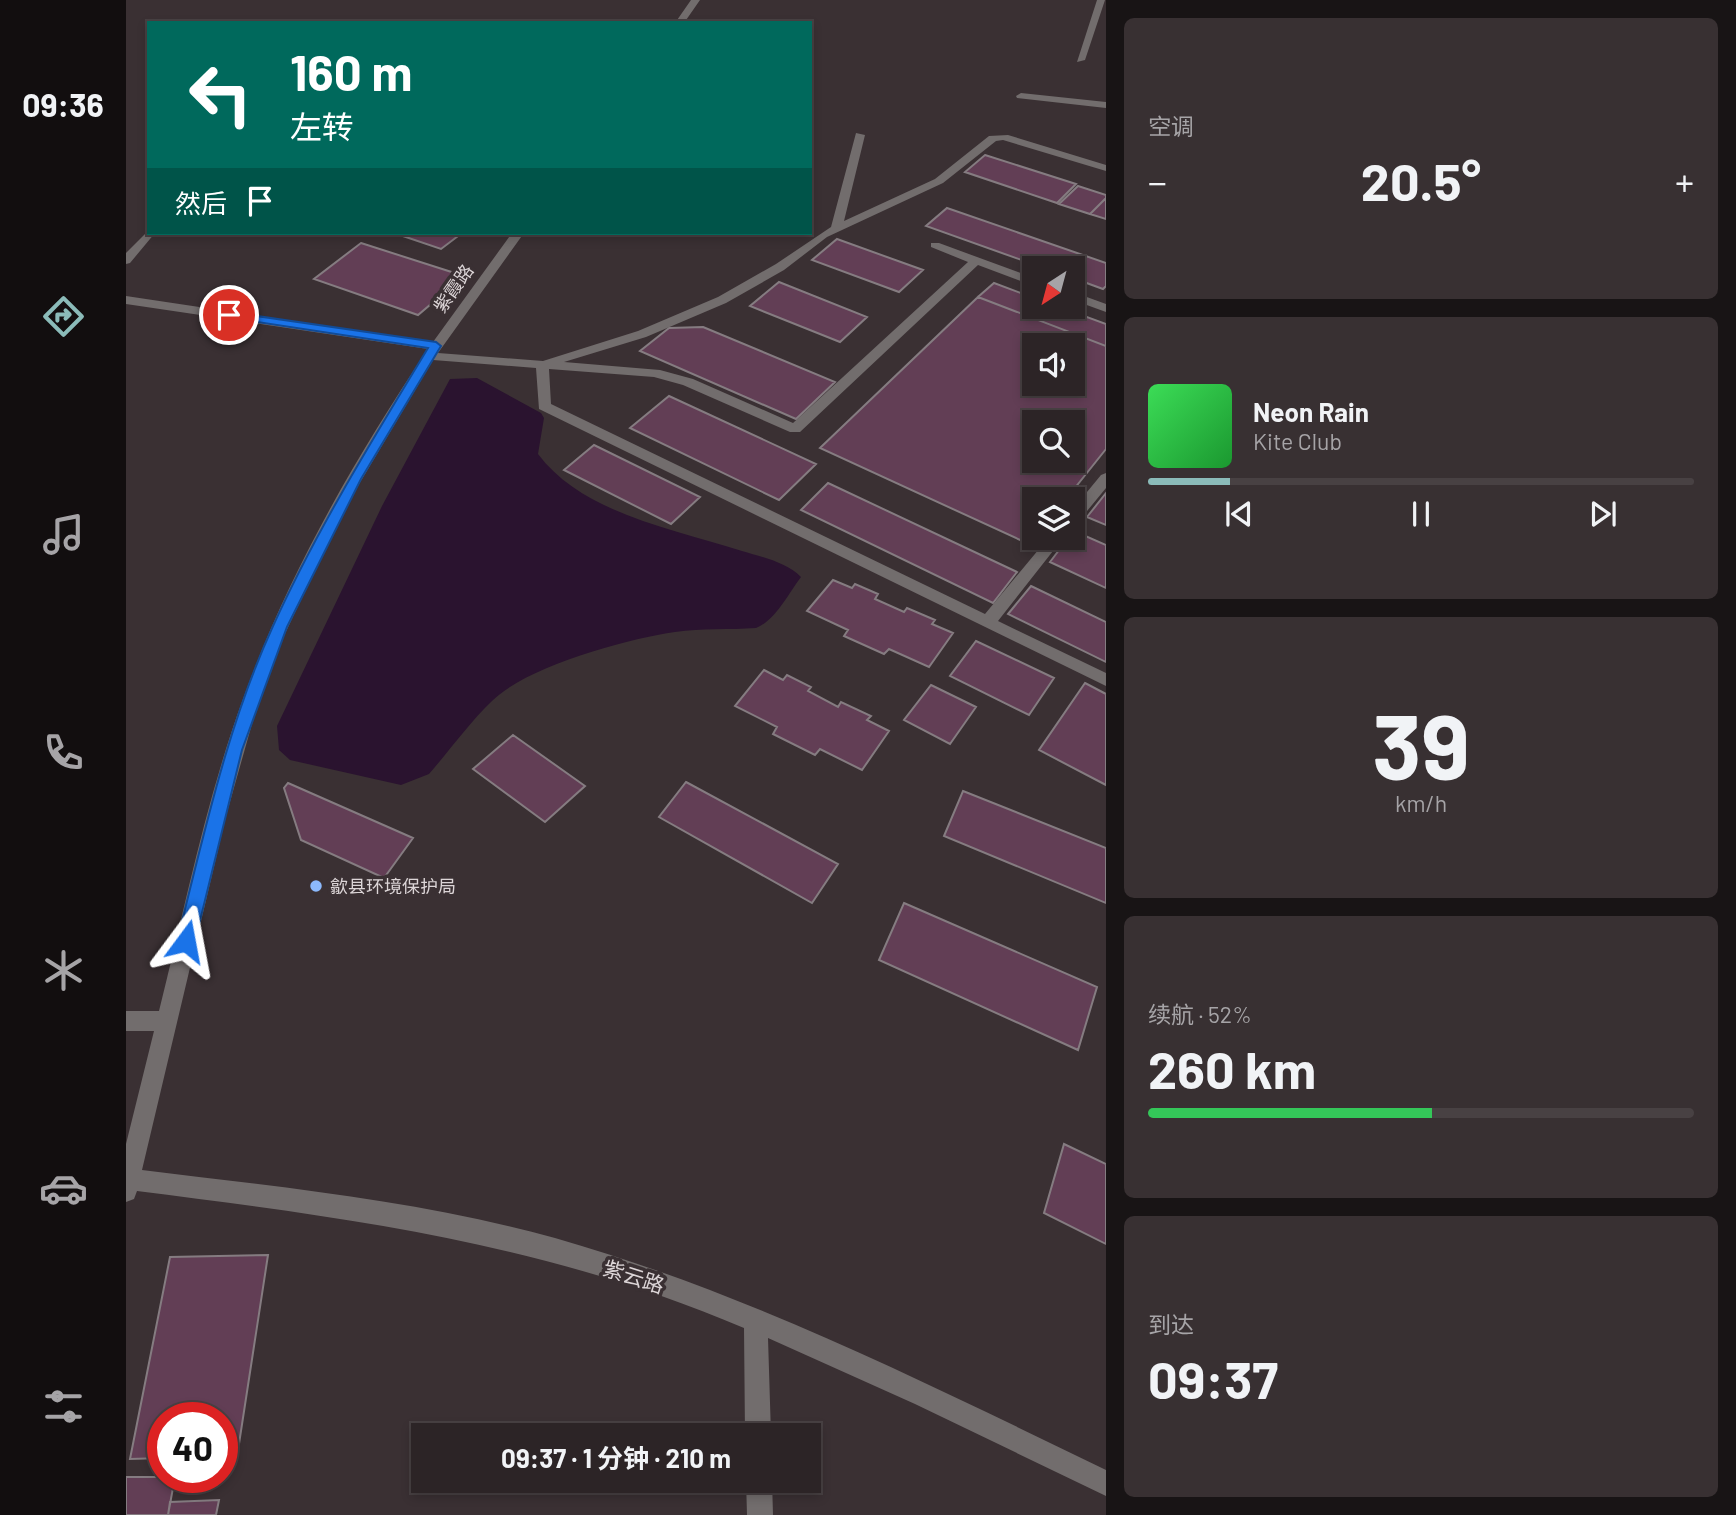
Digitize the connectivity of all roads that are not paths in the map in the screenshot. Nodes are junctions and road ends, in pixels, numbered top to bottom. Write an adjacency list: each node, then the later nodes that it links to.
1 (696, 0): 3 (street)
2 (1101, 0): 4 (street)
3 (680, 21)
4 (1080, 60)
5 (1021, 96): 6 (street)
6 (1106, 105)
7 (860, 135): 9 (street)
8 (1106, 168): 9 (street)
9 (836, 230): 20 (street)
10 (147, 235): 13 (street)
11 (516, 235): 19 (street, 紫霞路)
12 (935, 245): 14 (street)
13 (126, 260)
14 (976, 260): 15 (street); 20 (street)
15 (1022, 277)
16 (126, 300): 19 (street)
17 (1085, 301): 18 (street)
18 (1106, 309)
19 (432, 351): 20 (street); 27 (street, 紫霞路)
20 (542, 365): 24 (street)
21 (1106, 478): 22 (street)
22 (1085, 503)
23 (1046, 550): 24 (street)
24 (988, 622): 25 (street)
25 (1106, 681)
26 (126, 1021): 27 (street)
27 (167, 1021): 28 (street, 紫霞路)
28 (127, 1185): 29 (street, 紫云路)
29 (756, 1319): 30 (street); 31 (street, 紫云路)
30 (758, 1423)
31 (1106, 1483)
32 (759, 1493): 33 (street)
33 (760, 1515)

